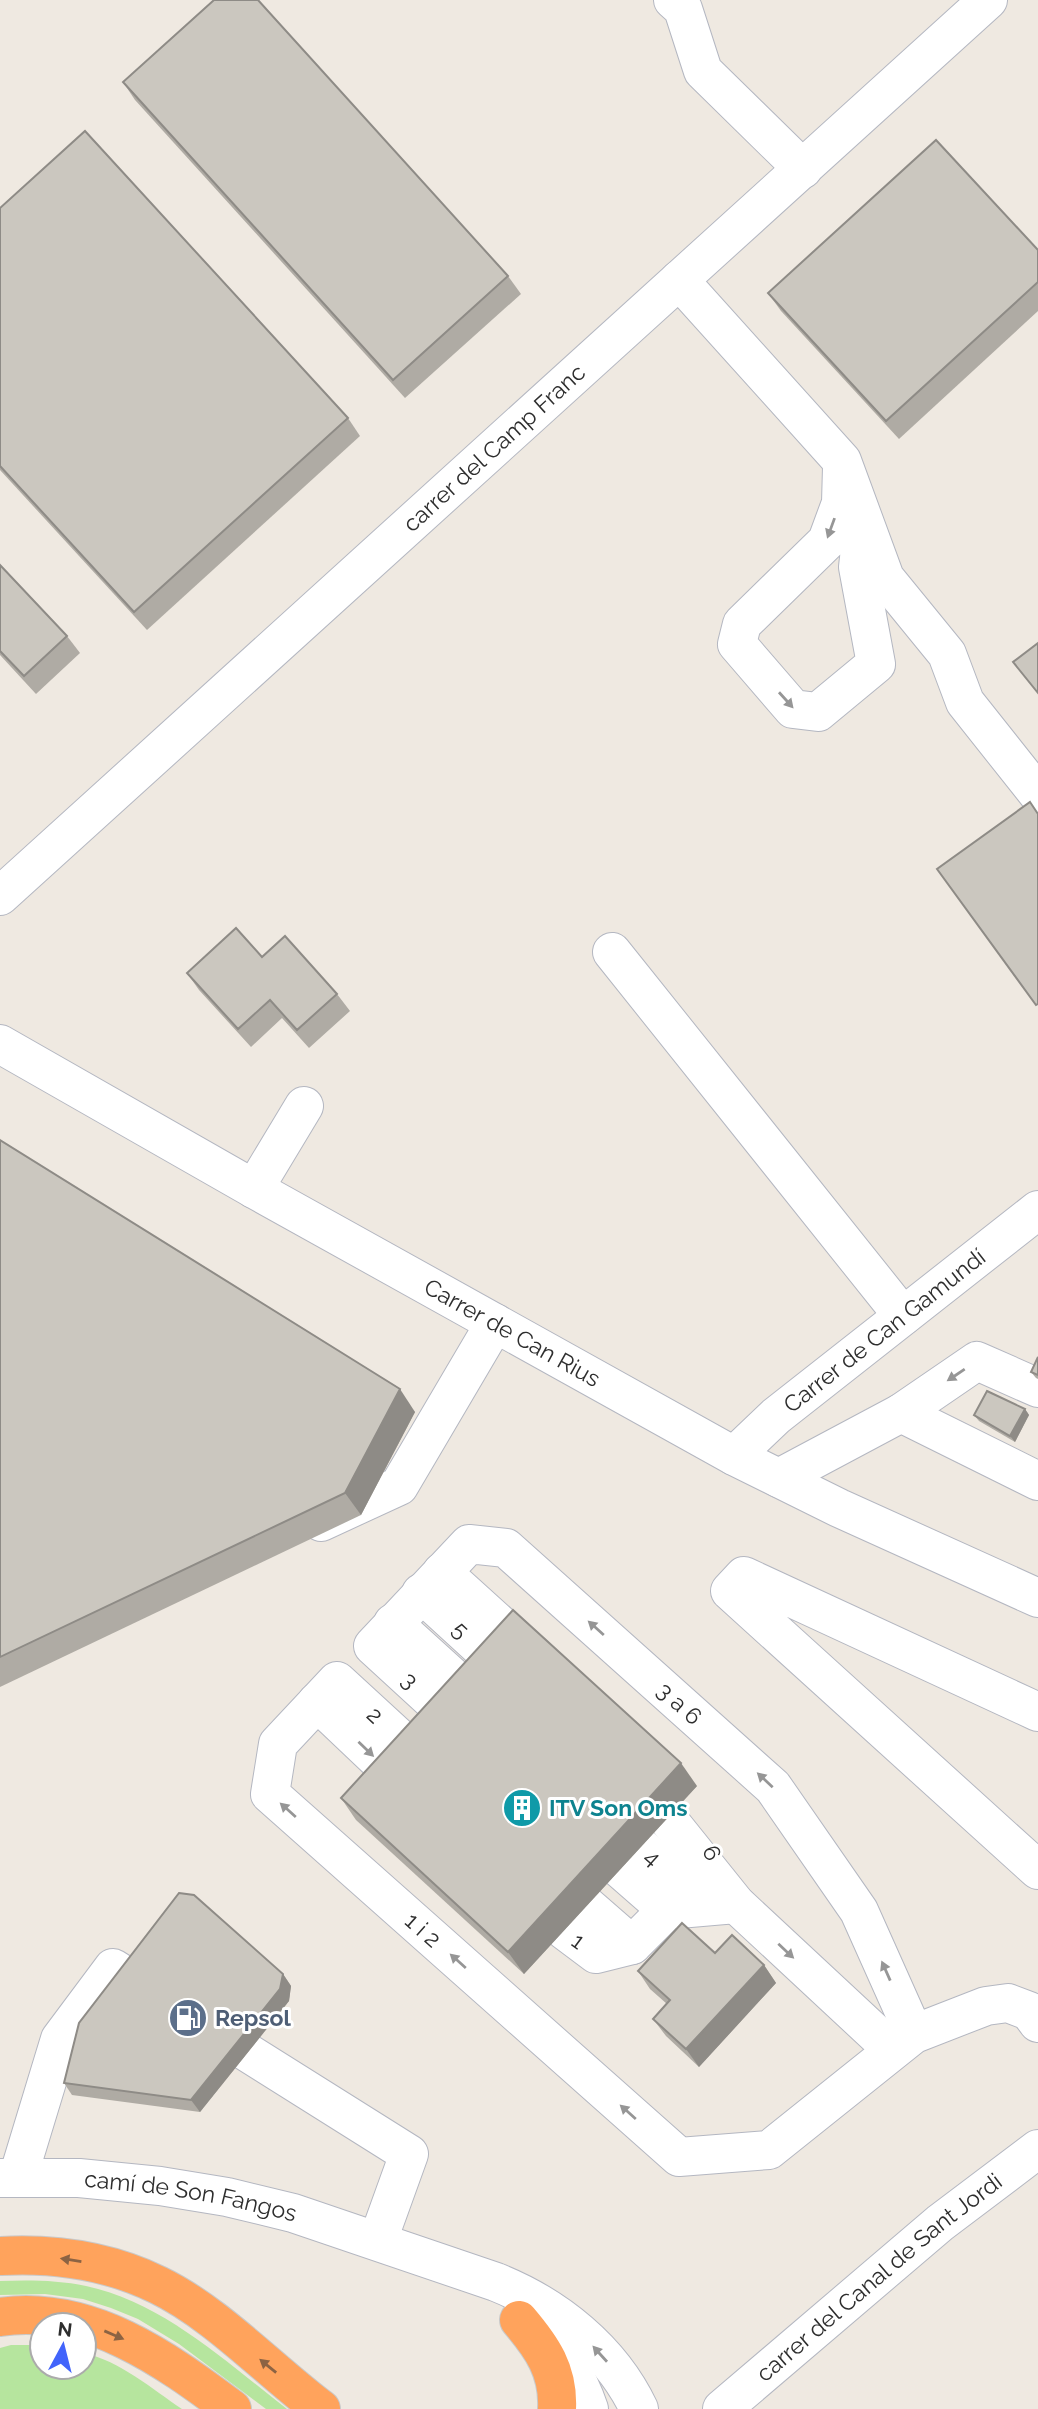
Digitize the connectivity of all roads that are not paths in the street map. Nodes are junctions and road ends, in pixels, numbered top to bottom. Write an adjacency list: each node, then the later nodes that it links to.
1 (673, 0): 3 (street)
2 (966, 7): 3 (street, carrer del Camp Franc)
3 (803, 169): 4 (street, carrer del Camp Franc)
4 (679, 280): 5 (street); 8 (street, carrer del Camp Franc)
5 (842, 461): 6 (street); 6 (street, one-way to 6)
6 (863, 517): 7 (street)
7 (1038, 794)
8 (0, 896)
9 (612, 952): 14 (street)
10 (0, 1044): 12 (street, Carrer de Can Rius)
11 (304, 1106): 12 (street)
12 (254, 1189): 15 (street, Carrer de Can Rius)
13 (1038, 1210): 14 (street, Carrer de Can Gamundí)
14 (903, 1316): 18 (street, Carrer de Can Gamundí)
15 (495, 1323): 18 (street, Carrer de Can Rius); 21 (street)
16 (1038, 1388): 17 (street, one-way to 17)
17 (901, 1413): 19 (street); 20 (street)
18 (734, 1456): 19 (street, Carrer de Can Rius)
19 (779, 1478): 23 (street, Carrer de Can Rius)
20 (1038, 1481)
21 (292, 1535)
22 (432, 1582): 24 (street, 5); 26 (street, 3 a 6); 34 (street, 3 a 6, one-way to 22)
23 (1038, 1598)
24 (549, 1690)
25 (1038, 1712): 30 (street)
26 (506, 1747)
27 (622, 1758): 31 (street)
28 (456, 1811): 34 (street, 1 i 2, one-way to 28)
29 (506, 1855): 32 (street)
30 (1038, 1870)
31 (736, 1904): 32 (street); 32 (street, 4); 34 (street, one-way to 34)
32 (667, 1910)
33 (1038, 2023): 34 (street)
34 (903, 2042)
35 (1038, 2149): 46 (street, carrer del Canal de Sant Jordi)
36 (9, 2178): 37 (street, camí de Son Fangos); 37 (street)
37 (378, 2240): 40 (street); 45 (street, one-way to 37)
38 (0, 2256): 41 (highway, one-way to 38)
39 (0, 2317): 42 (highway, one-way to 42)
40 (519, 2320): 43 (highway); 44 (street)
41 (324, 2406)
42 (232, 2409)
43 (556, 2409)
44 (589, 2409)
45 (639, 2409)
46 (722, 2409)

